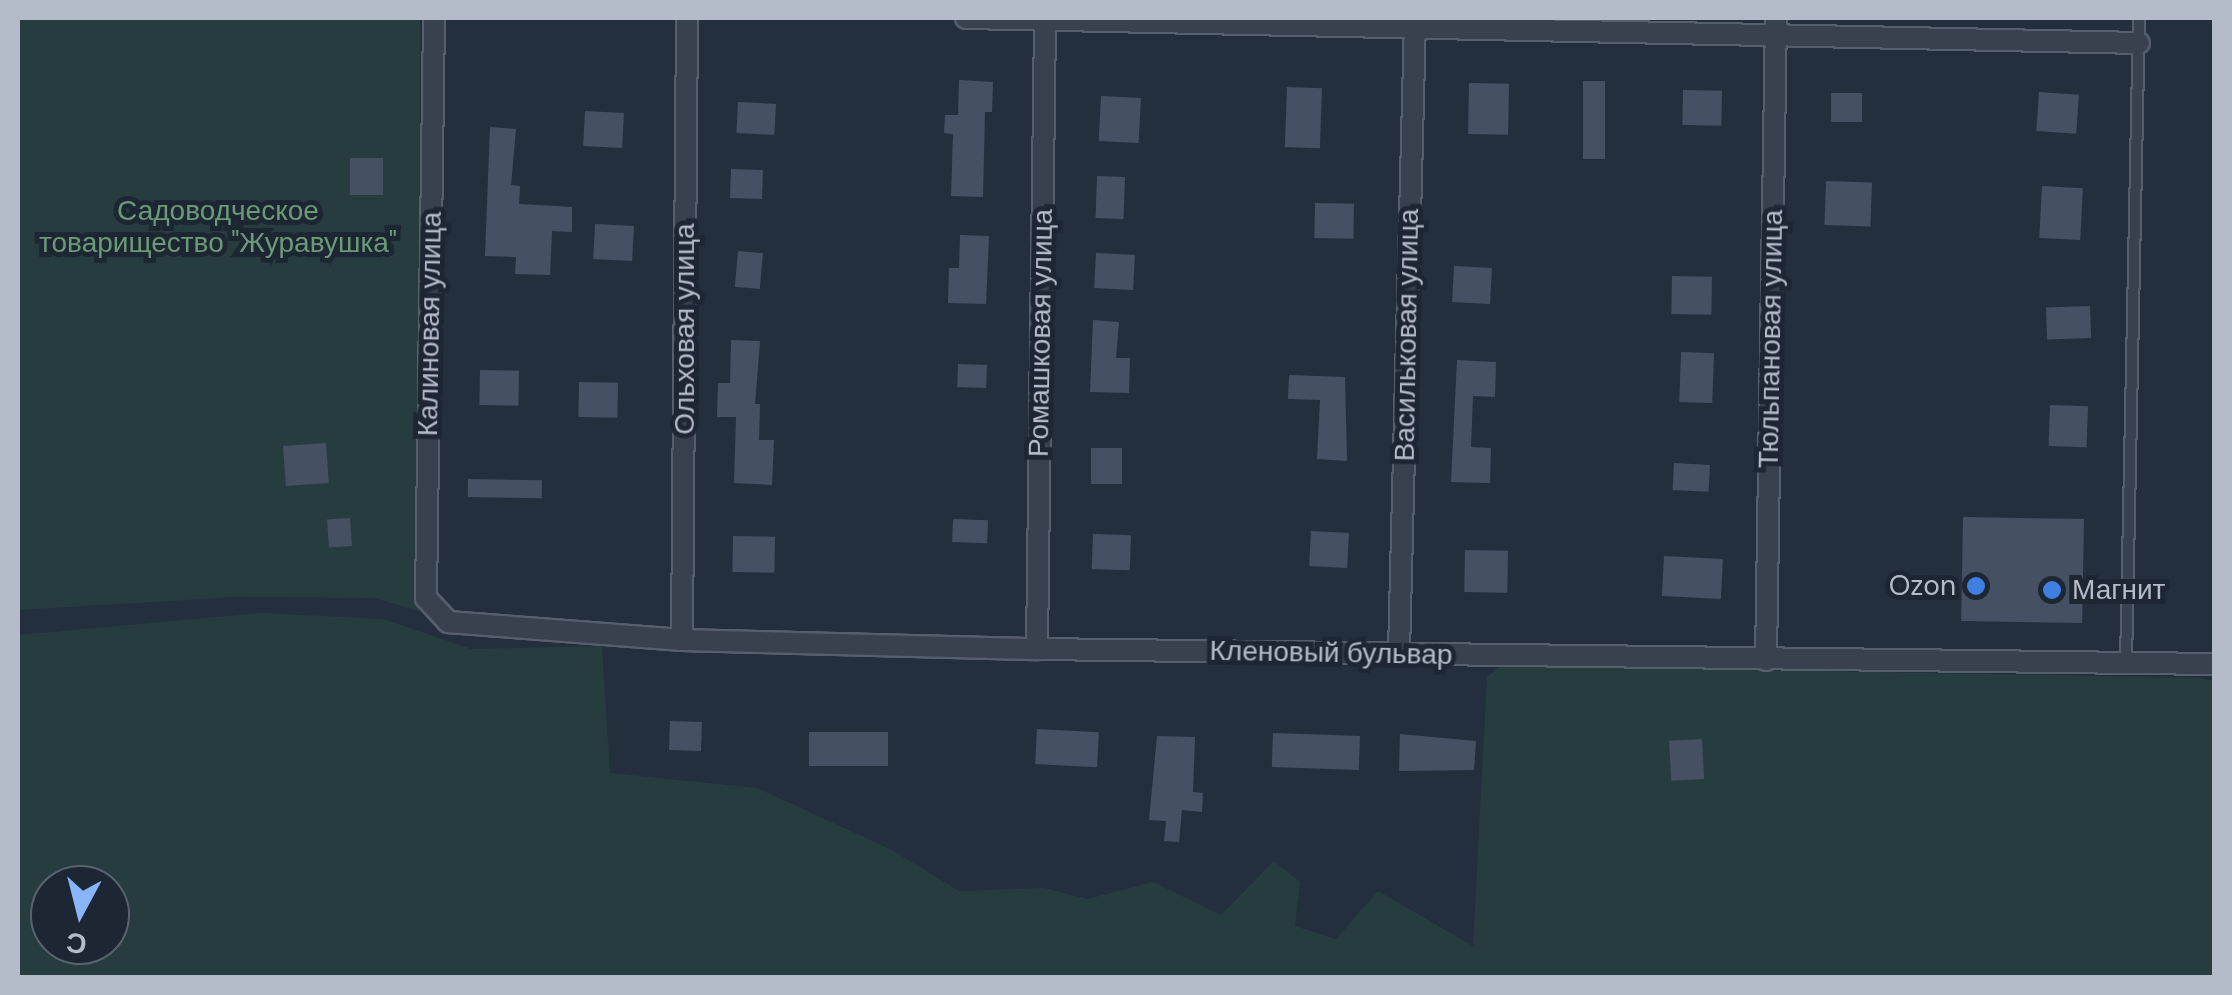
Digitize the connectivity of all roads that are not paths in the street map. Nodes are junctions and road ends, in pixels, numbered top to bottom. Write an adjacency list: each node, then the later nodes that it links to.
1 (434, 18): 9 (street, Калиновая улица)
2 (687, 18): 10 (street, Ольховая улица)
3 (966, 18): 5 (street)
4 (2139, 18): 8 (lane)
5 (1044, 19): 6 (street); 11 (street, Ромашковая улица)
6 (1414, 24): 7 (street); 12 (street, Васильковая улица)
7 (1776, 25): 8 (street); 13 (street, Тюльпановая улица)
8 (2139, 43): 14 (lane)
9 (448, 622): 10 (street, Кленовый бульвар)
10 (682, 640): 11 (street, Кленовый бульвар)
11 (1037, 649): 12 (street, Кленовый бульвар)
12 (1398, 652): 13 (street, Кленовый бульвар)
13 (1766, 660): 14 (street, Кленовый бульвар)
14 (2126, 663): 15 (street, Кленовый бульвар)
15 (2214, 664)

